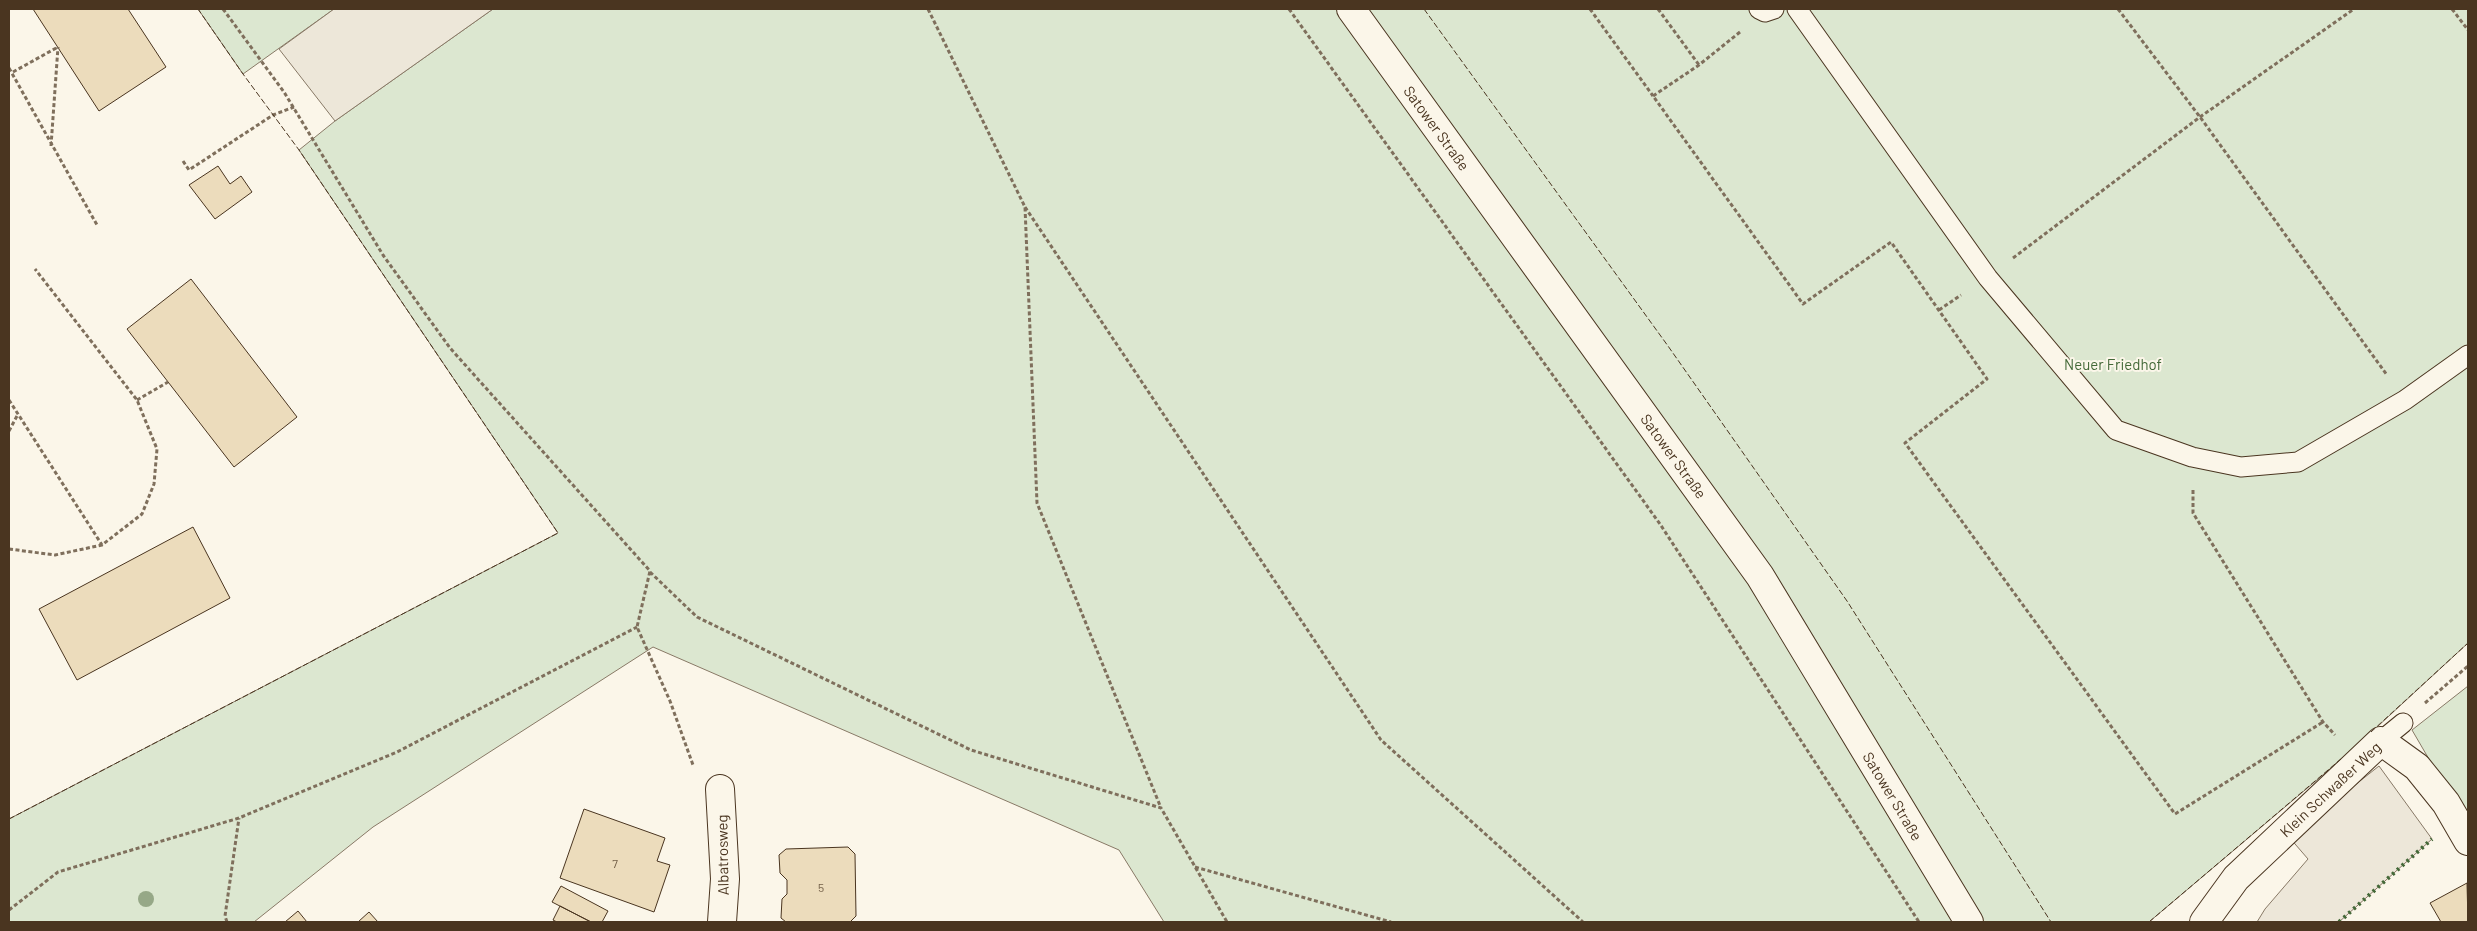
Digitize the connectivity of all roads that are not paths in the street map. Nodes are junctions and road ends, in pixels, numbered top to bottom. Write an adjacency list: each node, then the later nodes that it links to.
1 (1351, 9): 9 (main road, Satower Straße)
2 (1797, 9): 3 (lane)
3 (2468, 354)
4 (2403, 723): 5 (lane, Klein Schwaßer Weg)
5 (2381, 741): 7 (main road); 10 (main road, Klein Schwaßer Weg)
6 (720, 789): 8 (main road, Albatrosweg)
7 (2468, 841)
8 (722, 922)
9 (1969, 922)
10 (2204, 922)

